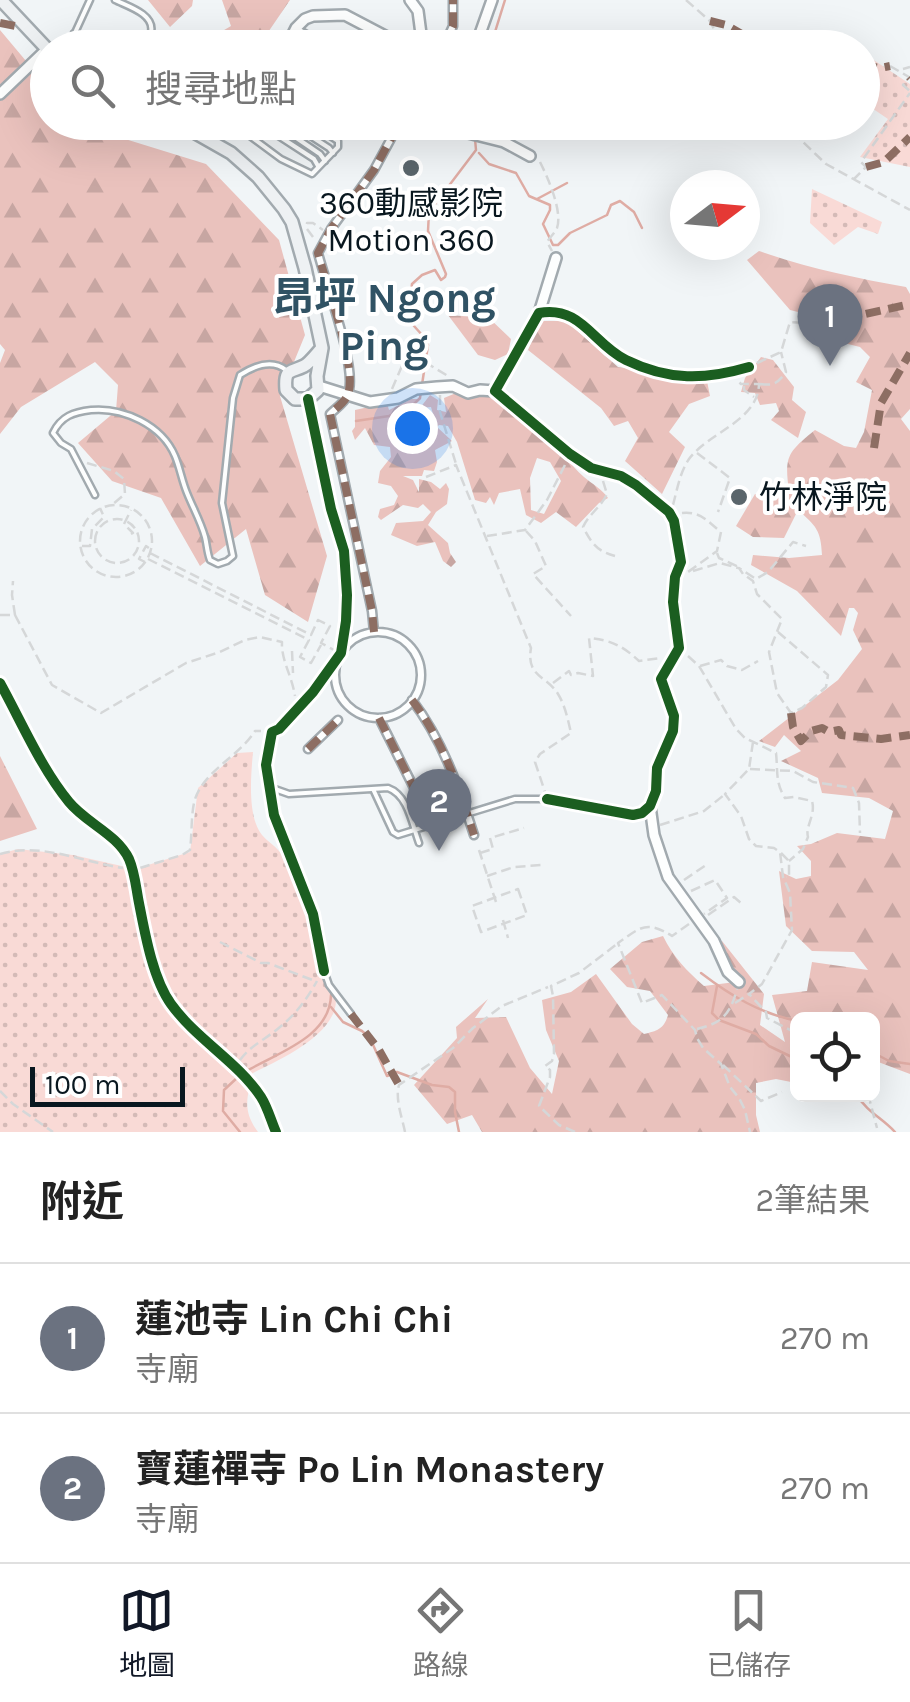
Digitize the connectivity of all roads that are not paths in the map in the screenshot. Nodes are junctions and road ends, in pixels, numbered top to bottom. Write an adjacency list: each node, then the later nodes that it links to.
1 (1, 0): 15 (main road)
2 (90, 0): 8 (lane)
3 (115, 0): 9 (lane)
4 (410, 0): 12 (street)
5 (453, 0): 13 (street)
6 (492, 0): 14 (street)
7 (296, 28): 10 (lane); 11 (street)
8 (75, 30)
9 (151, 30)
10 (300, 30)
11 (371, 30)
12 (421, 30)
13 (451, 30)
14 (481, 30)
15 (30, 31)
16 (30, 65): 17 (street)
17 (0, 94)
18 (211, 140): 32 (main road)
19 (255, 140): 29 (lane)
20 (285, 140): 29 (lane)
21 (299, 140): 28 (lane)
22 (317, 140): 26 (lane)
23 (337, 140): 26 (lane)
24 (390, 140): 38 (street)
25 (493, 140): 27 (street)
26 (332, 153): 28 (lane)
27 (530, 156)
28 (325, 161): 29 (lane)
29 (318, 168)
30 (556, 258): 31 (street)
31 (539, 312): 34 (street); 37 (street)
32 (322, 348): 33 (main road); 36 (main road)
33 (304, 366): 35 (main road); 36 (main road)
34 (749, 367)
35 (289, 372): 39 (main road); 40 (lane)
36 (318, 381): 38 (street); 39 (main road)
37 (495, 391): 38 (street); 51 (street)
38 (348, 395): 41 (street)
39 (308, 399): 42 (street)
40 (95, 495)
41 (374, 632): 42 (street); 44 (street)
42 (340, 653): 45 (street); 48 (street)
43 (0, 683): 60 (street)
44 (412, 700): 45 (street); 52 (street)
45 (379, 718): 53 (street)
46 (338, 720): 47 (street)
47 (308, 749)
48 (268, 786): 49 (lane); 57 (street)
49 (373, 789): 54 (lane); 54 (lane)
50 (547, 798): 51 (street); 52 (lane)
51 (650, 806): 58 (street)
52 (467, 813): 53 (lane); 55 (street)
53 (432, 824): 54 (lane)
54 (414, 830): 56 (lane)
55 (474, 835)
56 (420, 842)
57 (324, 971): 59 (lane)
58 (738, 981)
59 (350, 1014)
60 (276, 1132)

